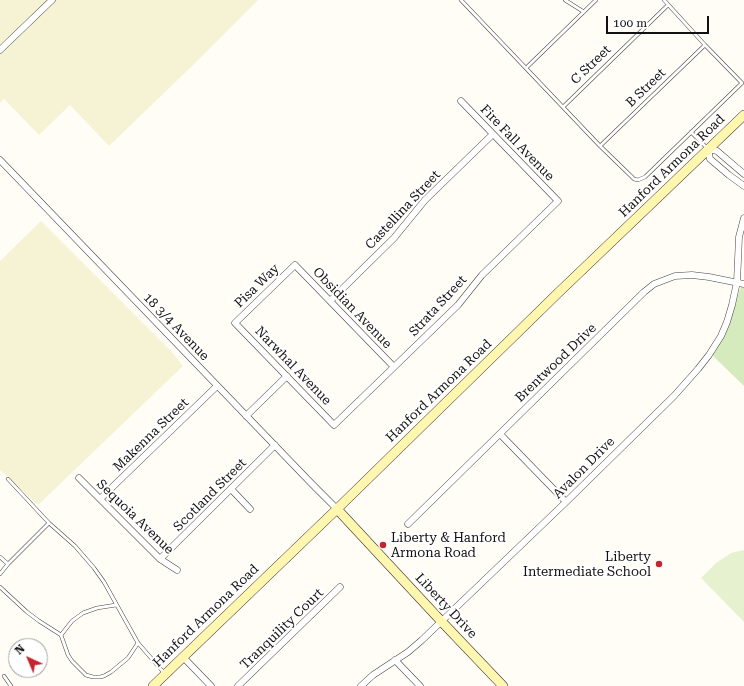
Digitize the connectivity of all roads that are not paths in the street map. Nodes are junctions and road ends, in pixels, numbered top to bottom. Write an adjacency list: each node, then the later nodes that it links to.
1 (52, 0): 9 (street)
2 (461, 0): 10 (lane)
3 (565, 0): 7 (lane)
4 (596, 0): 7 (lane)
5 (664, 0): 6 (lane)
6 (668, 5): 8 (lane); 12 (lane, C Street)
7 (584, 12): 10 (lane)
8 (705, 45): 14 (lane); 16 (lane, B Street)
9 (0, 50)
10 (526, 68): 12 (lane)
11 (461, 101): 15 (street, Fire Fall Avenue)
12 (563, 107): 16 (lane)
13 (744, 115): 17 (main road, Hanford Armona Road)
14 (691, 132): 16 (lane); 17 (lane)
15 (493, 134): 21 (street, Fire Fall Avenue); 26 (street, Castellina Street)
16 (600, 146)
17 (708, 149): 19 (street); 20 (street); 41 (main road, Hanford Armona Road)
18 (0, 160): 30 (street, 18 3/4 Avenue)
19 (744, 174)
20 (744, 186)
21 (558, 201): 28 (street, Strata Street)
22 (744, 218): 24 (street, Avalon Drive)
23 (295, 265): 26 (street, Obsidian Avenue); 27 (street, Pisa Way)
24 (737, 282): 25 (street, Brentwood Drive); 33 (street, Brentwood Drive); 39 (street, Avalon Drive)
25 (744, 284)
26 (330, 301): 28 (street, Obsidian Avenue)
27 (235, 323): 29 (street, Narwhal Avenue)
28 (394, 367): 32 (street, Strata Street)
29 (287, 376): 31 (street); 32 (street, Narwhal Avenue)
30 (217, 386): 31 (street, 18 3/4 Avenue); 38 (street, Makenna Street)
31 (246, 416): 34 (street, 18 3/4 Avenue)
32 (334, 425)
33 (500, 434): 39 (street); 43 (street, Brentwood Drive)
34 (274, 445): 37 (street, Scotland Street); 41 (street, 18 3/4 Avenue)
35 (8, 478): 42 (lane)
36 (79, 478): 38 (street, Sequoia Avenue)
37 (231, 489): 40 (street); 45 (street, Scotland Street)
38 (100, 499): 45 (street, Sequoia Avenue)
39 (566, 502): 52 (street, Avalon Drive)
40 (250, 509)
41 (337, 509): 52 (main road, Liberty Drive); 55 (main road, Hanford Armona Road)
42 (49, 523): 46 (lane); 51 (lane)
43 (408, 524)
44 (0, 557): 46 (lane)
45 (160, 560): 47 (street, Sequoia Avenue)
46 (8, 564): 48 (lane)
47 (177, 570)
48 (0, 574)
49 (0, 587): 53 (lane)
50 (340, 587): 62 (street, Tranquility Court)
51 (116, 605): 53 (lane); 54 (lane)
52 (442, 622): 56 (street, Avalon Drive); 65 (main road, Liberty Drive)
53 (61, 635): 54 (lane)
54 (138, 643): 57 (lane)
55 (183, 657): 57 (main road, Hanford Armona Road); 61 (street)
56 (395, 660): 63 (street, Avalon Drive); 64 (street)
57 (165, 674): 60 (main road, Hanford Armona Road)
58 (4, 676): 59 (lane)
59 (11, 686)
60 (153, 686)
61 (211, 686)
62 (238, 686)
63 (361, 686)
64 (420, 686)
65 (503, 686)

